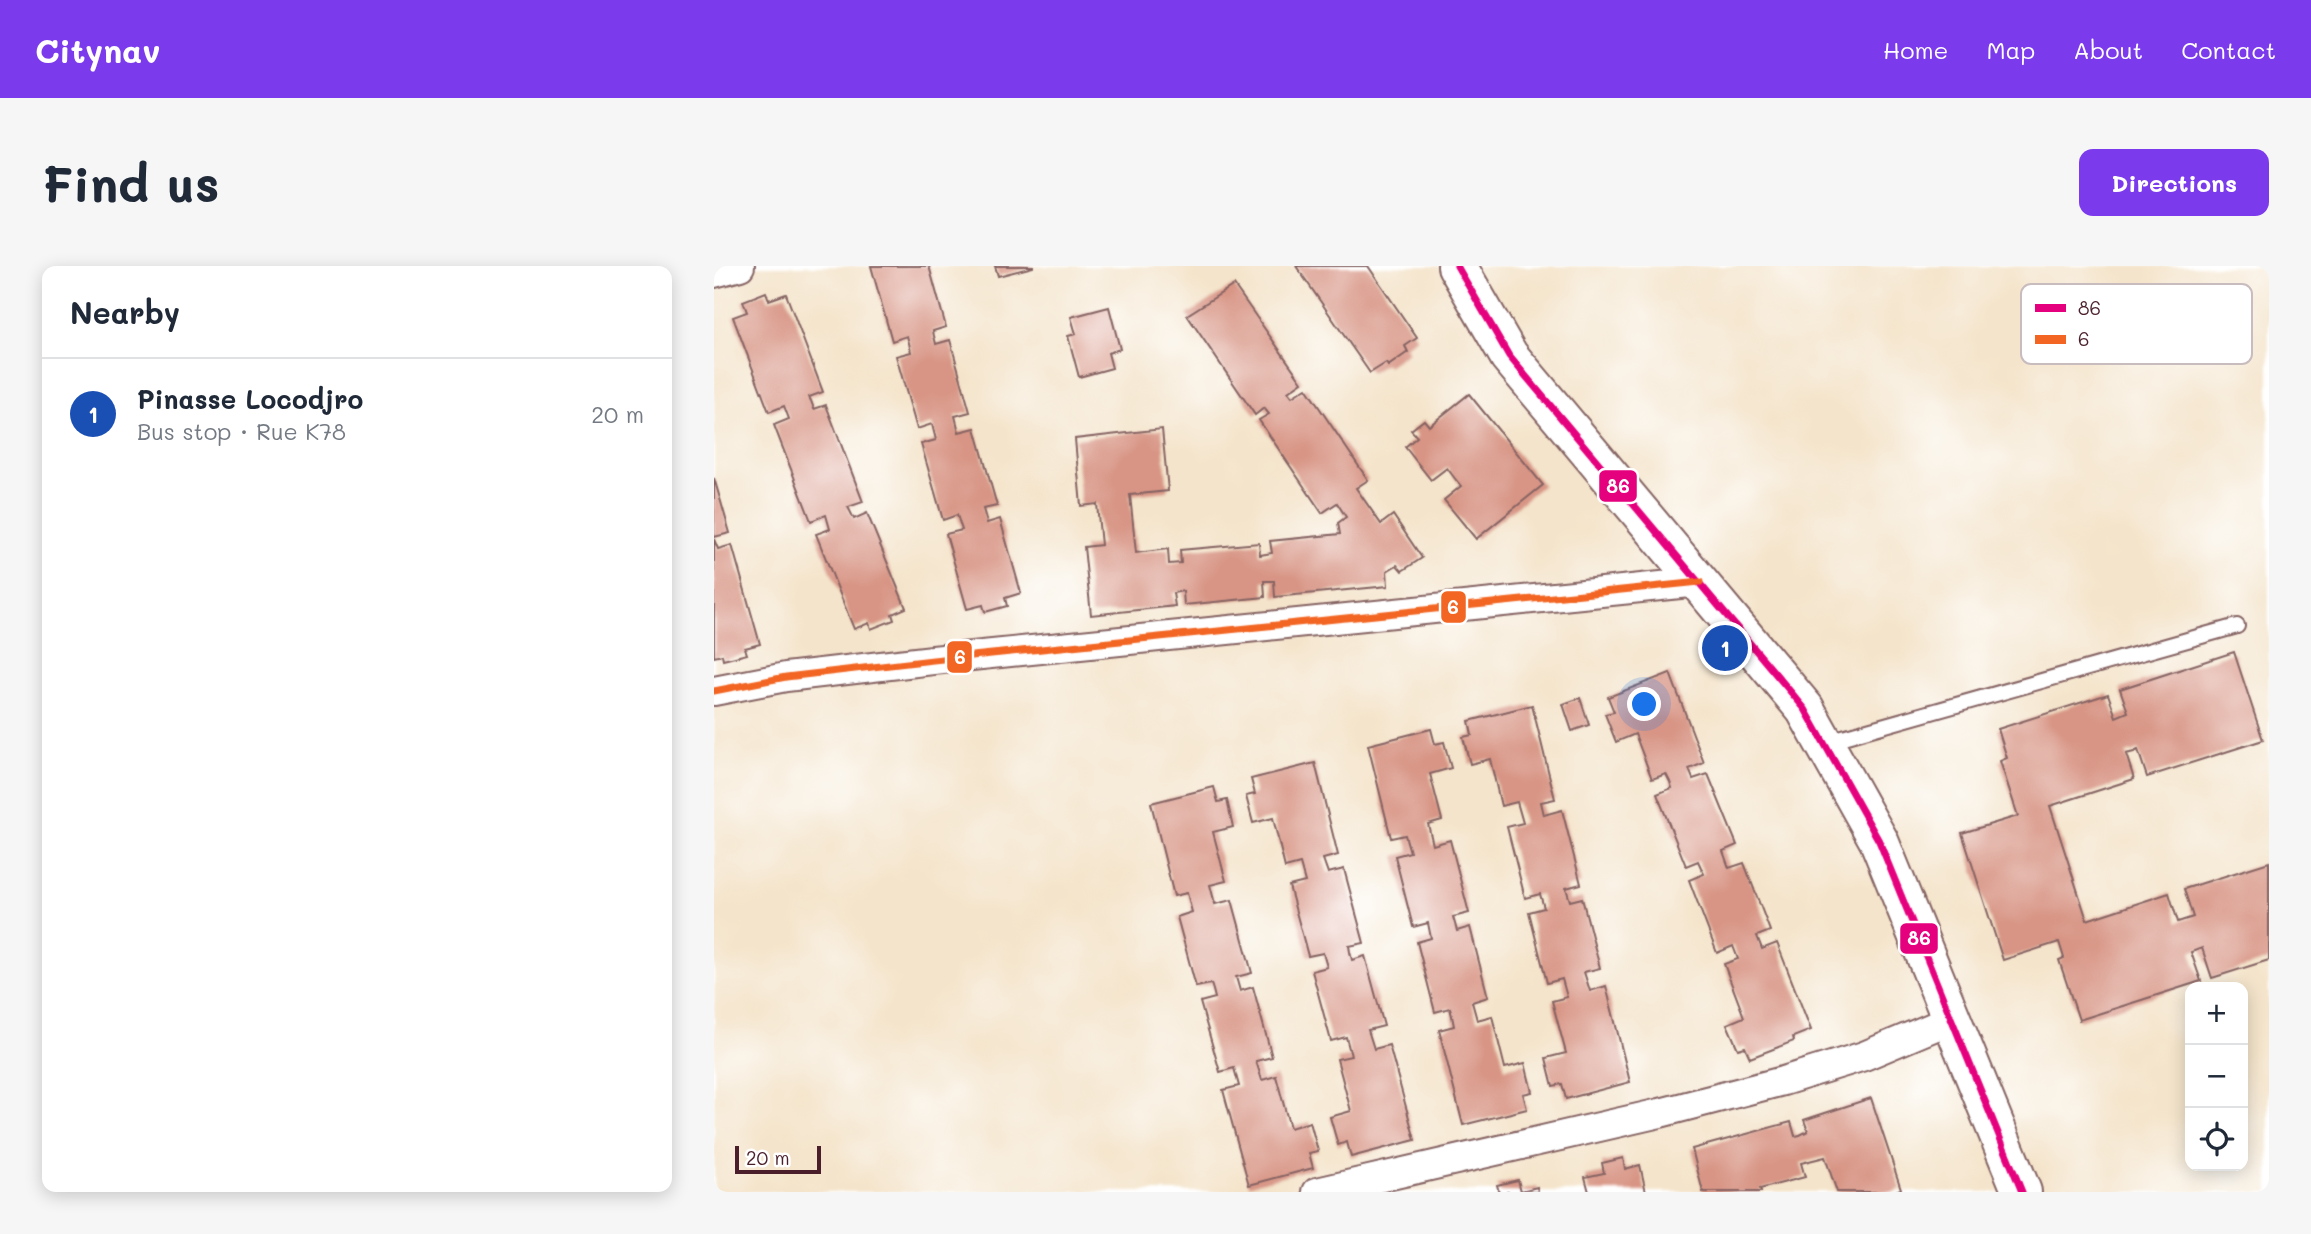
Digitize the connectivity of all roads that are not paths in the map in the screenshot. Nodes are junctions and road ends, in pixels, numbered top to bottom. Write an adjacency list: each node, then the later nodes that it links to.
1 (740, 266): 3 (street)
2 (1457, 266): 4 (street)
3 (714, 273)
4 (1700, 582): 6 (street); 7 (street)
5 (2237, 626): 7 (lane)
6 (714, 691)
7 (1824, 742): 8 (street)
8 (1952, 1019): 9 (street); 10 (street)
9 (1317, 1192)
10 (2022, 1192)

